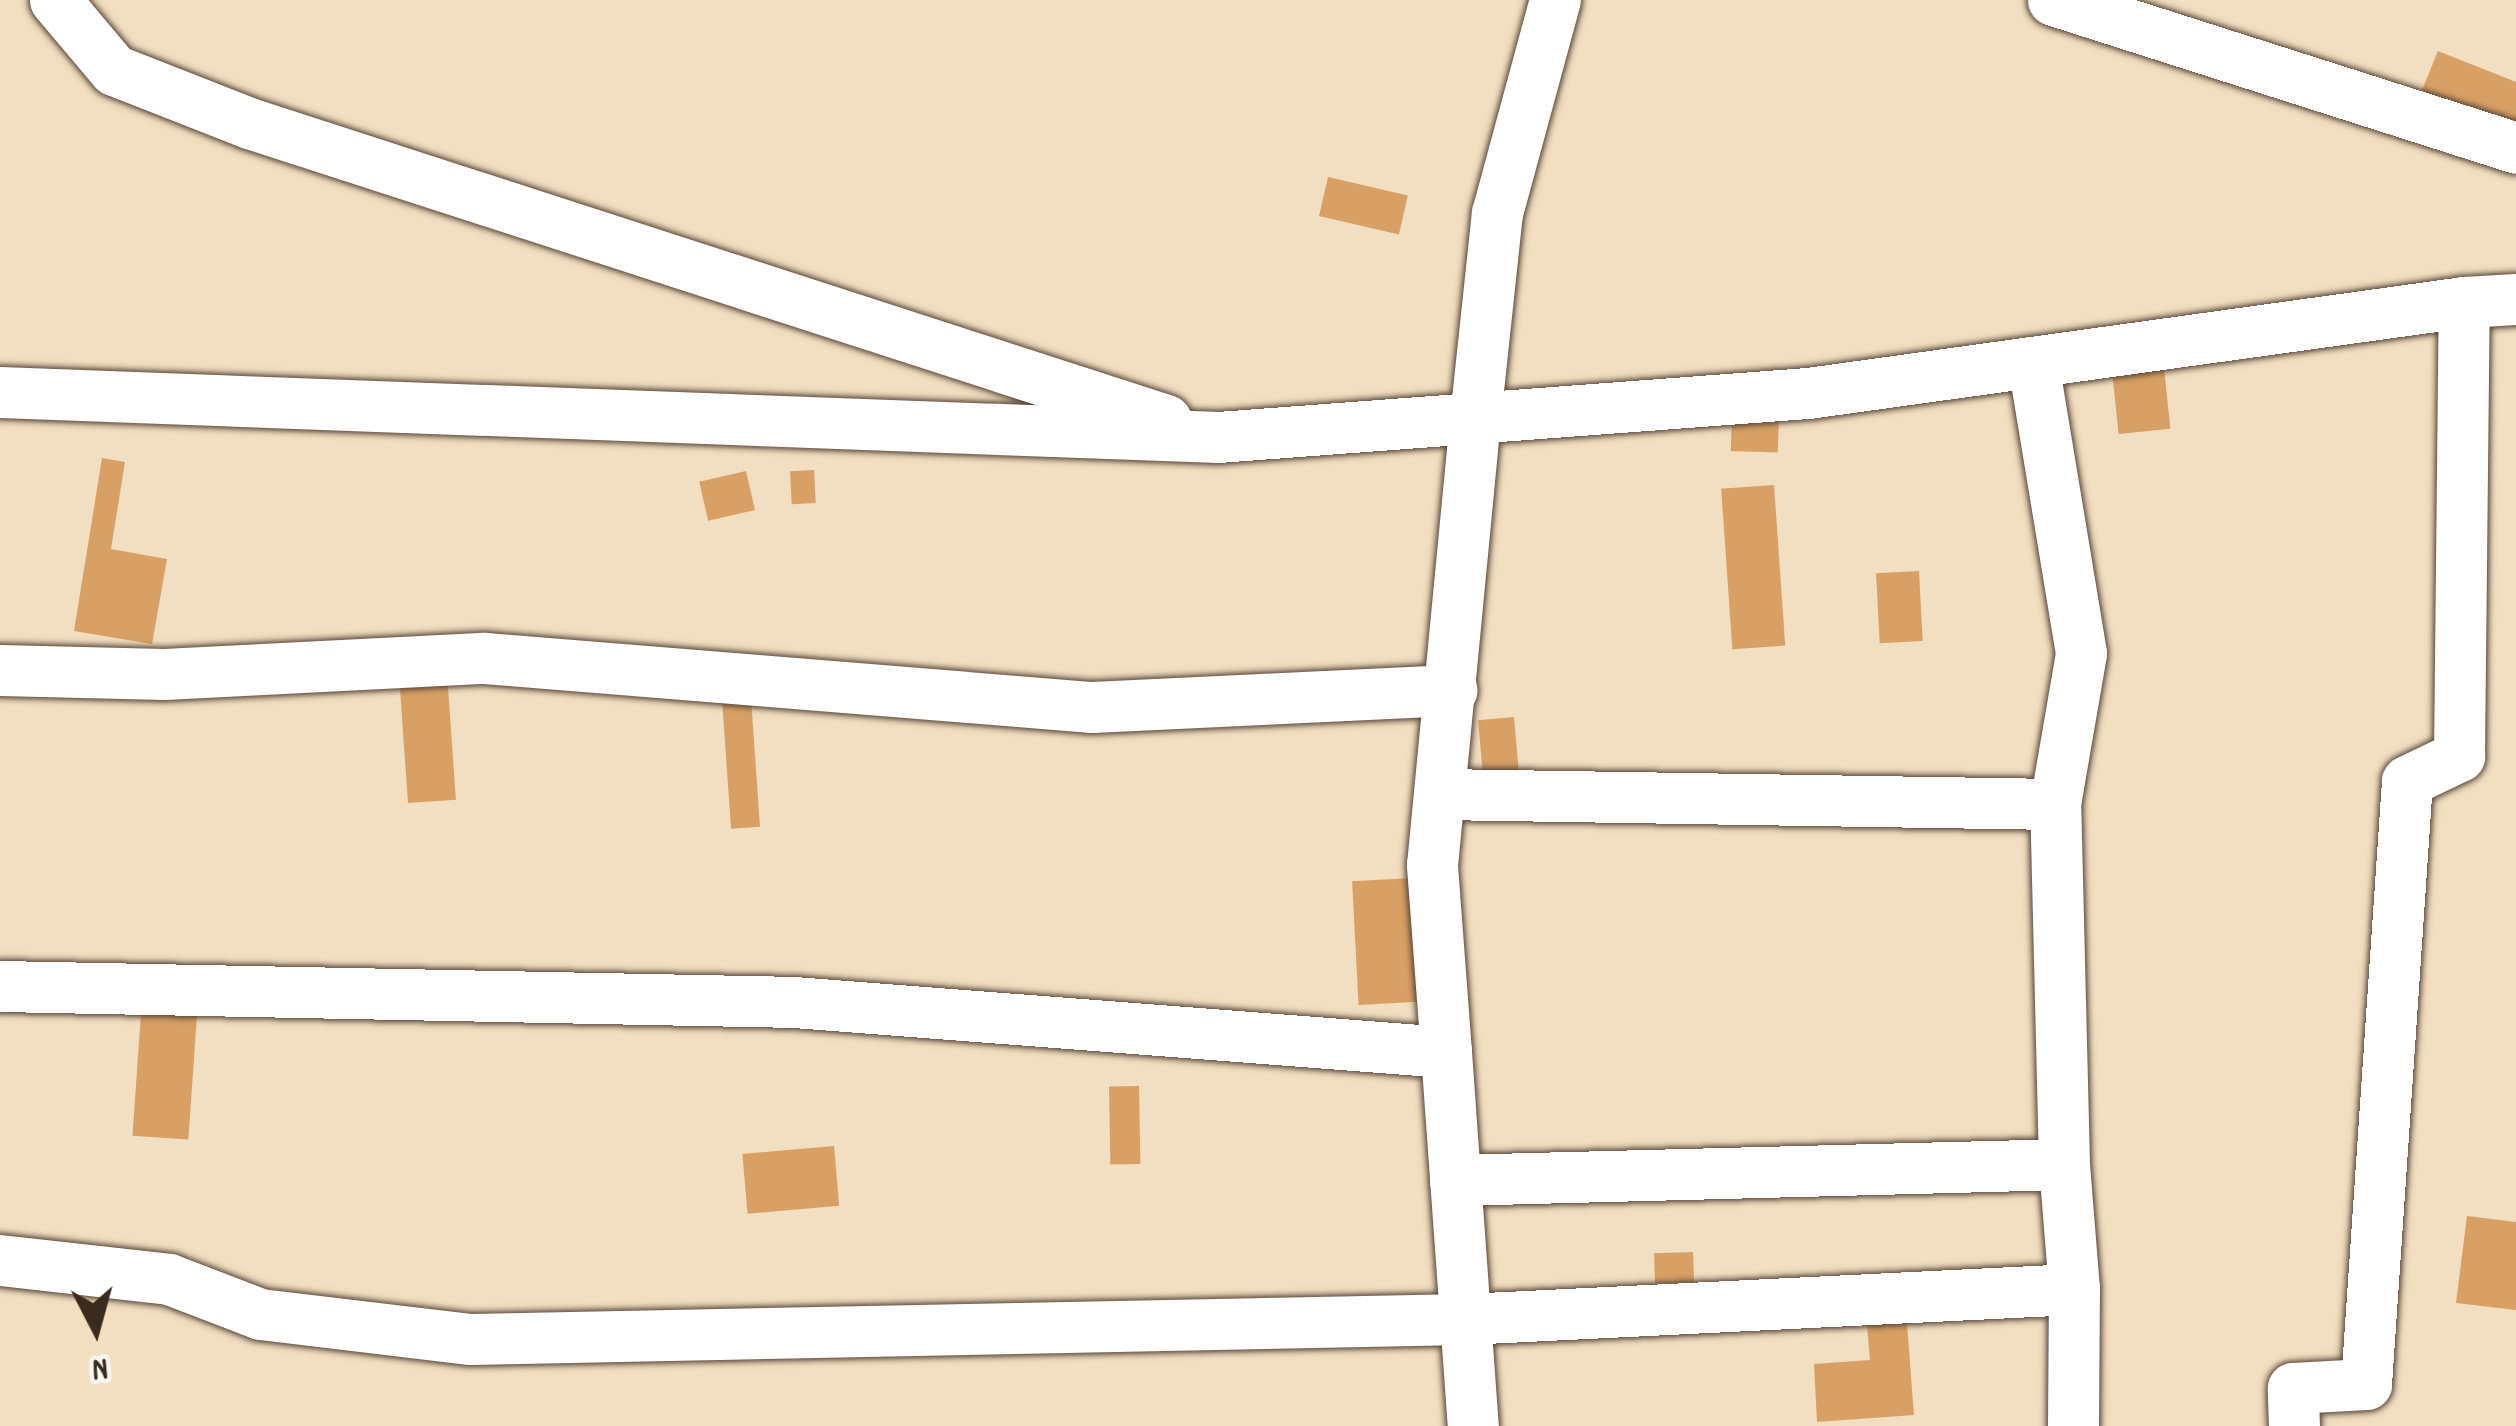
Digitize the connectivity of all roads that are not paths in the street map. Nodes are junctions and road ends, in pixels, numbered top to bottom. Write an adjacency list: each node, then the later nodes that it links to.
1 (55, 0): 10 (street)
2 (1556, 0): 9 (street)
3 (2054, 0): 4 (street)
4 (2516, 148)
5 (2516, 298): 6 (street)
6 (2464, 302): 7 (street); 24 (street)
7 (2032, 362): 9 (street); 14 (street)
8 (0, 392): 10 (street)
9 (1474, 418): 10 (street); 12 (street)
10 (1218, 437)
11 (0, 670): 12 (street)
12 (1452, 690): 13 (street)
13 (1440, 794): 14 (street); 16 (street)
14 (2055, 804): 17 (street)
15 (0, 986): 16 (street)
16 (1446, 1052): 18 (street)
17 (2063, 1164): 18 (street); 20 (street)
18 (1455, 1180): 21 (street)
19 (0, 1260): 21 (street)
20 (2074, 1289): 21 (street); 23 (street)
21 (1466, 1319): 22 (street)
22 (1473, 1426)
23 (2073, 1426)
24 (2294, 1426)

